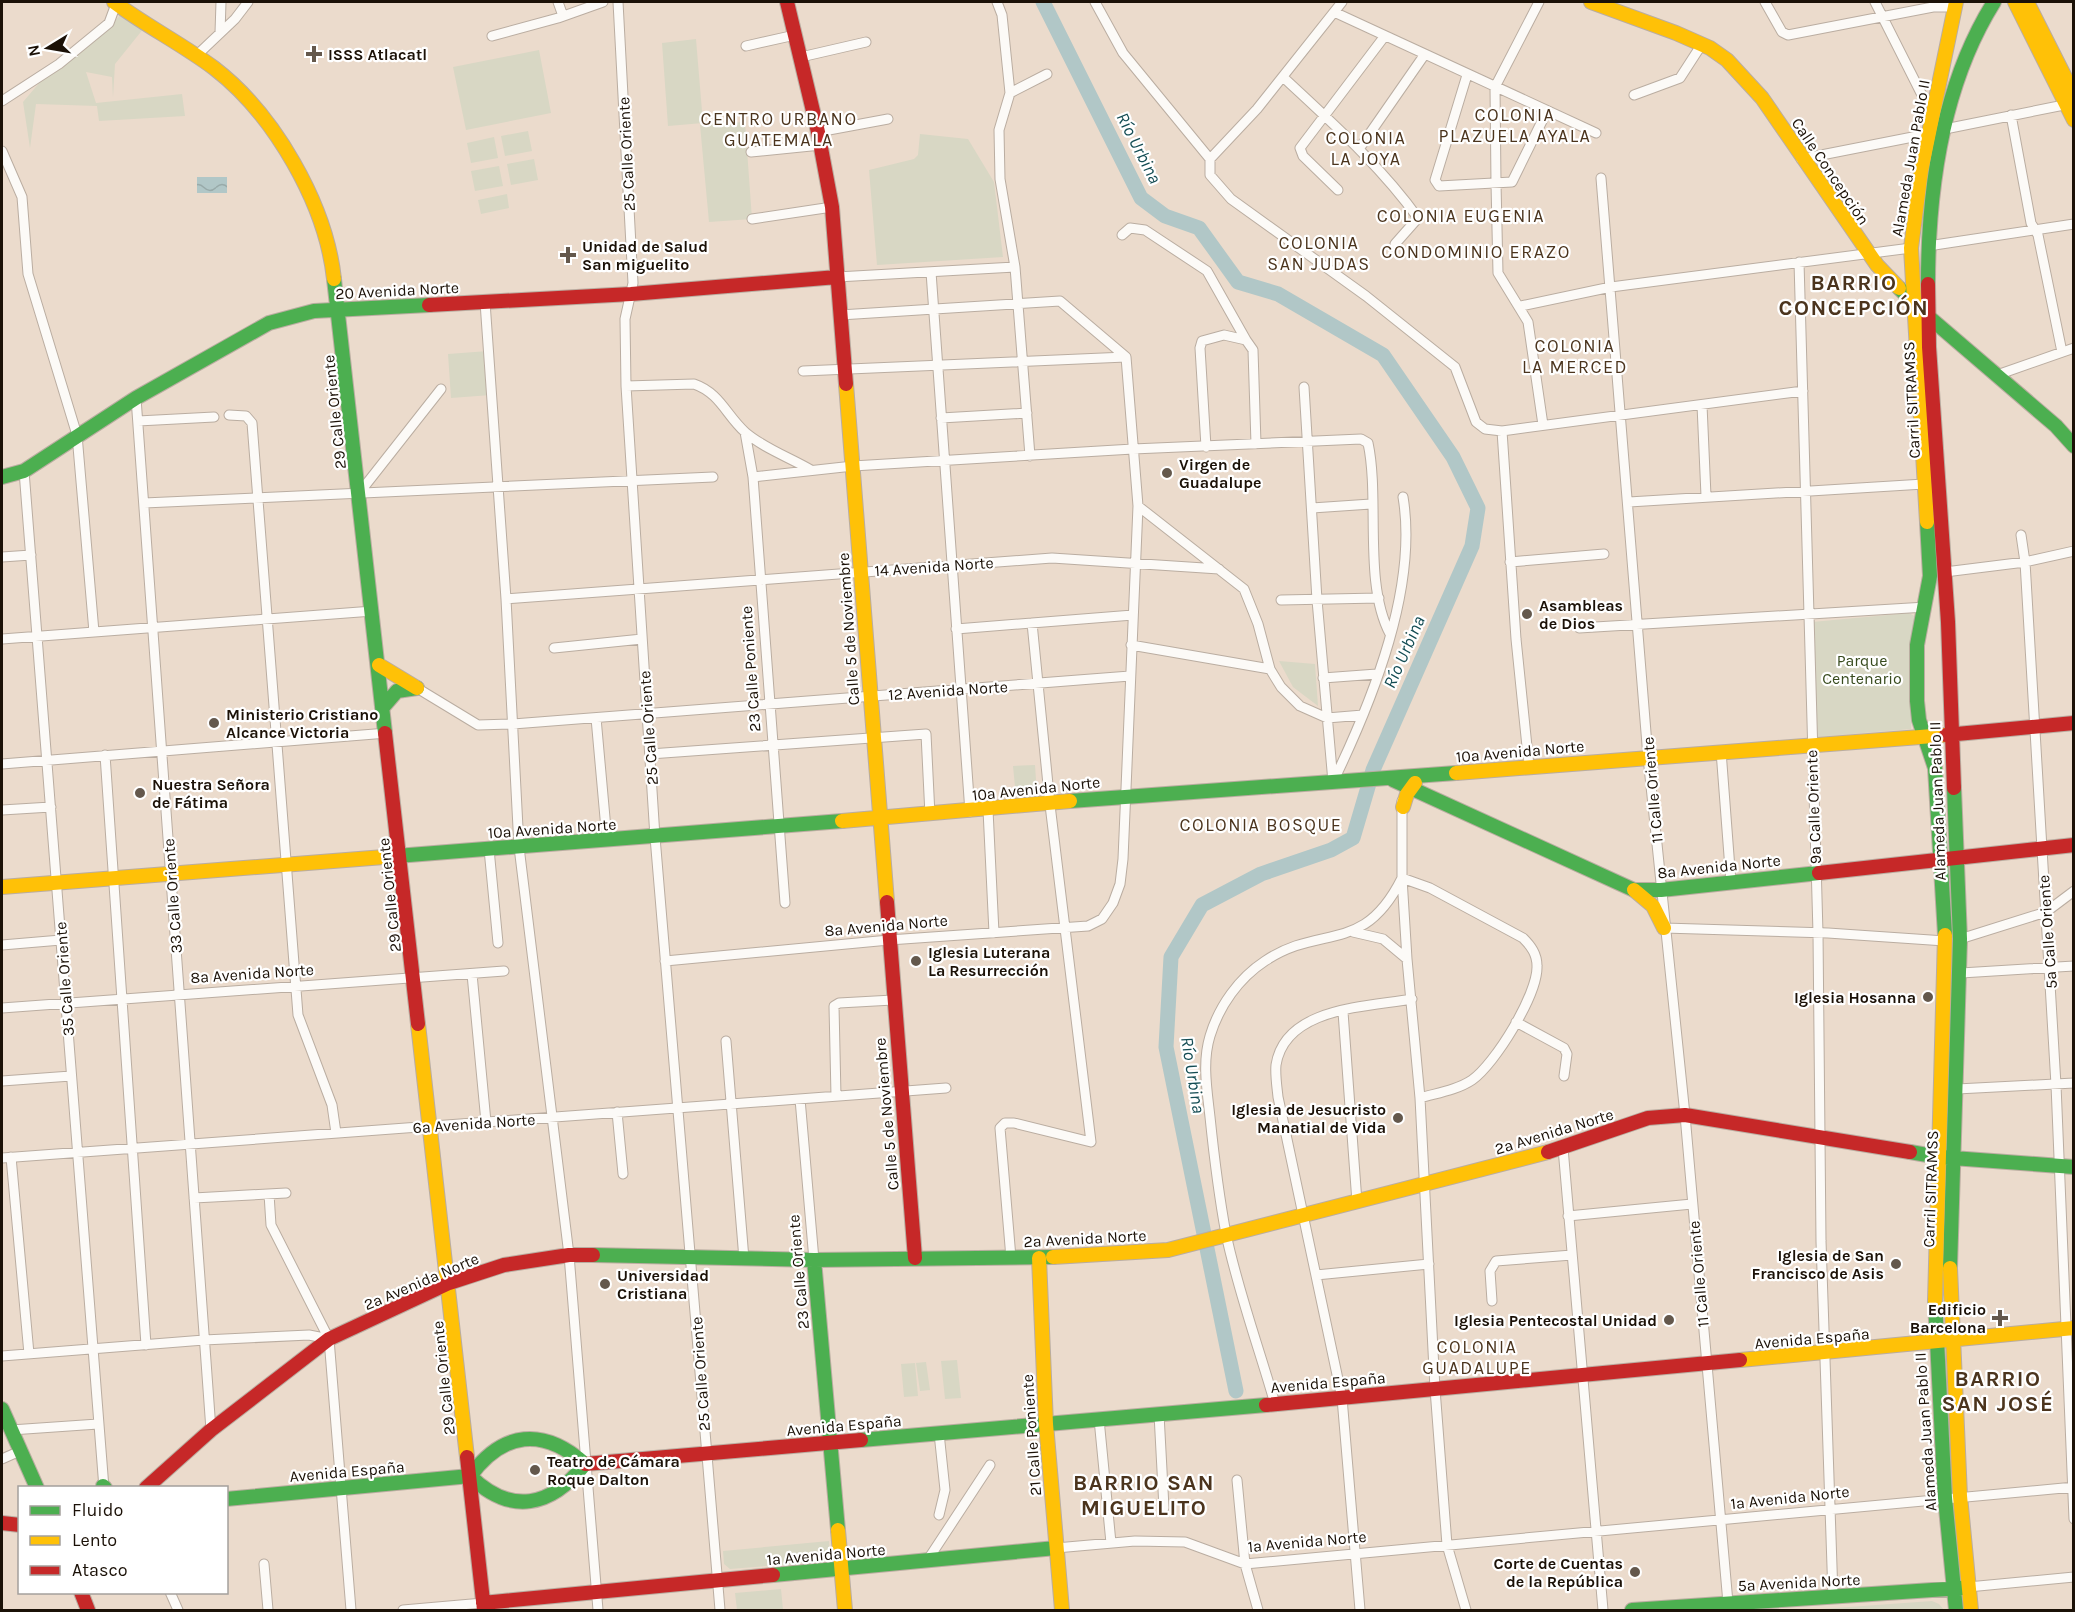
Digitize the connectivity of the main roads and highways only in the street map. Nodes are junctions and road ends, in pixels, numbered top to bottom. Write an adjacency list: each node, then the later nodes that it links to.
1 (115, 2): 11 (main road, 29 Calle Oriente)
2 (787, 2): 10 (main road, Calle 5 de Noviembre)
3 (1592, 2): 12 (main road, Calle Concepción)
4 (1994, 2): 12 (main road, Alameda Juan Pablo II)
5 (2015, 2): 8 (main road)
6 (2027, 2): 8 (main road)
7 (1958, 3): 12 (main road, Carril SITRAMSS); 12 (main road, Alameda Juan Pablo II)
8 (2071, 101): 9 (main road)
9 (2073, 120)
10 (837, 277): 11 (main road, 20 Avenida Norte); 26 (main road, Calle 5 de Noviembre)
11 (339, 310): 14 (main road, 20 Avenida Norte); 16 (main road, 29 Calle Oriente)
12 (1922, 311): 13 (main road, Calle Concepción); 15 (main road, Carril SITRAMSS); 19 (main road, Alameda Juan Pablo II); 19 (main road, Alameda Juan Pablo II)
13 (2072, 443)
14 (2, 477)
15 (1939, 585): 19 (main road, Carril SITRAMSS); 19 (main road, Carril SITRAMSS)
16 (379, 665): 17 (main road, 29 Calle Oriente); 17 (main road)
17 (384, 706): 28 (main road, 29 Calle Oriente)
18 (2073, 723): 19 (main road, 10a Avenida Norte)
19 (1938, 736): 20 (main road, 10a Avenida Norte); 29 (main road, Alameda Juan Pablo II); 29 (main road, Carril SITRAMSS); 29 (main road, Alameda Juan Pablo II)
20 (1452, 773): 21 (main road, 10a Avenida Norte); 24 (main road)
21 (1430, 775): 22 (main road, 10a Avenida Norte); 23 (main road)
22 (1391, 780): 23 (main road, 8a Avenida Norte); 26 (main road, 10a Avenida Norte)
23 (1410, 788): 24 (main road, 8a Avenida Norte); 25 (main road)
24 (1438, 800): 31 (main road, 8a Avenida Norte)
25 (1403, 807)
26 (880, 819): 28 (main road, 10a Avenida Norte); 35 (main road, Calle 5 de Noviembre)
27 (2073, 845): 29 (main road, 8a Avenida Norte)
28 (401, 855): 30 (main road, 10a Avenida Norte); 38 (main road, 29 Calle Oriente)
29 (1948, 859): 31 (main road, 8a Avenida Norte); 33 (main road, Alameda Juan Pablo II); 33 (main road, Carril SITRAMSS); 33 (main road, Alameda Juan Pablo II)
30 (2, 887)
31 (1634, 890): 32 (main road)
32 (1664, 928)
33 (1947, 1158): 34 (main road, 2a Avenida Norte); 36 (main road, 2a Avenida Norte); 40 (main road, Carril SITRAMSS)
34 (2073, 1167)
35 (915, 1258): 36 (main road, 2a Avenida Norte); 37 (main road, 2a Avenida Norte)
36 (1039, 1258): 42 (main road, 21 Calle Poniente)
37 (814, 1260): 38 (main road, 2a Avenida Norte); 44 (main road, 23 Calle Oriente)
38 (449, 1284): 46 (main road, 29 Calle Oriente); 48 (main road, 2a Avenida Norte)
39 (2069, 1328): 40 (main road, Avenida España)
40 (1943, 1342): 42 (main road, Avenida España); 49 (main road, Carril SITRAMSS)
41 (2, 1409): 43 (main road)
42 (1046, 1424): 44 (main road, Avenida España); 53 (main road, 21 Calle Poniente)
43 (7, 1427): 47 (main road)
44 (829, 1443): 45 (main road, Avenida España); 54 (main road)
45 (585, 1464): 46 (main road); 46 (main road)
46 (470, 1476): 50 (main road, Avenida España); 57 (main road, 29 Calle Oriente)
47 (36, 1486)
48 (151, 1486)
49 (1953, 1497): 55 (main road, Alameda Juan Pablo II)
50 (228, 1499)
51 (2, 1523): 52 (main road)
52 (18, 1525)
53 (1056, 1548): 54 (main road, 1a Avenida Norte); 60 (main road, 21 Calle Poniente)
54 (841, 1569): 57 (main road, 1a Avenida Norte); 59 (main road)
55 (1961, 1589): 61 (main road, 5a Avenida Norte); 62 (main road, Alameda Juan Pablo II); 63 (main road); 64 (main road, Alameda Juan Pablo II)
56 (81, 1594): 58 (main road)
57 (483, 1607)
58 (88, 1611)
59 (845, 1611)
60 (1062, 1611)
61 (1632, 1611)
62 (1956, 1611)
63 (1963, 1611)
64 (1971, 1611)

